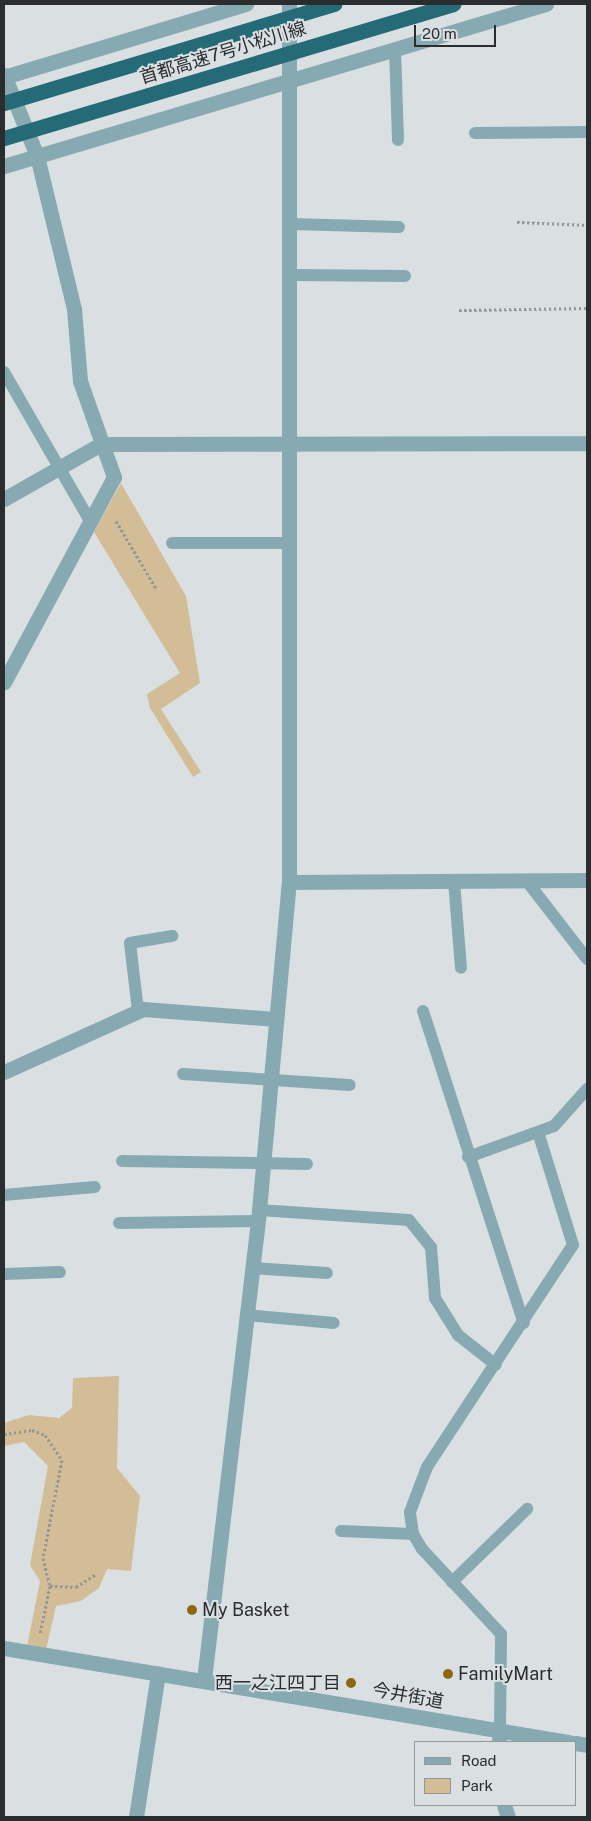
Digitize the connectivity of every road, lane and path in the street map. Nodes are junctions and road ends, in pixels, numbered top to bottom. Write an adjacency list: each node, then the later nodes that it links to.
1 (246, 4): 7 (street)
2 (289, 4): 8 (street)
3 (335, 4): 9 (highway, 首都高速7号小松川線, bridge)
4 (453, 4): 12 (highway, 首都高速7号小松川線, bridge)
5 (546, 4): 6 (street)
6 (395, 48): 8 (street); 13 (lane)
7 (4, 76): 14 (street)
8 (291, 80): 14 (street); 17 (street)
9 (4, 103)
10 (587, 132): 11 (lane)
11 (475, 133)
12 (4, 138)
13 (398, 140)
14 (36, 156): 15 (street); 27 (street)
15 (4, 166)
16 (517, 222): 18 (path)
17 (290, 224): 19 (lane); 20 (street)
18 (587, 226)
19 (399, 227)
20 (291, 274): 21 (lane); 25 (street)
21 (405, 276)
22 (587, 308): 23 (path)
23 (459, 310)
24 (4, 372): 28 (lane)
25 (288, 440): 26 (street); 27 (street); 33 (street)
26 (587, 443)
27 (101, 444): 28 (street); 30 (street)
28 (58, 468): 29 (street); 31 (lane)
29 (4, 499)
30 (103, 499): 31 (street); 34 (path)
31 (90, 522): 35 (street)
32 (172, 542): 33 (lane)
33 (286, 543): 39 (street)
34 (157, 590)
35 (4, 682)
36 (526, 880): 37 (street); 38 (street); 41 (lane)
37 (587, 880)
38 (454, 881): 39 (street); 42 (lane)
39 (289, 882): 45 (street)
40 (172, 936): 43 (lane)
41 (587, 959)
42 (461, 968)
43 (138, 1011): 45 (street); 46 (street)
44 (423, 1011): 52 (lane)
45 (276, 1019): 48 (street)
46 (4, 1072)
47 (183, 1074): 48 (lane)
48 (270, 1080): 49 (lane); 54 (street)
49 (350, 1085)
50 (587, 1089): 51 (lane)
51 (538, 1132): 52 (lane); 66 (lane)
52 (468, 1157): 66 (lane)
53 (122, 1161): 54 (lane)
54 (263, 1162): 55 (lane); 58 (street)
55 (307, 1164)
56 (95, 1187): 57 (lane)
57 (4, 1195)
58 (258, 1216): 59 (lane); 60 (street); 67 (lane)
59 (119, 1223)
60 (252, 1268): 62 (lane); 64 (street)
61 (60, 1272): 63 (lane)
62 (327, 1273)
63 (4, 1274)
64 (246, 1315): 65 (lane); 78 (street)
65 (334, 1323)
66 (524, 1323): 67 (lane)
67 (496, 1365): 71 (lane)
68 (4, 1434): 74 (path)
69 (527, 1509): 73 (lane)
70 (340, 1531): 71 (lane)
71 (413, 1534): 73 (lane)
72 (96, 1574): 74 (path)
73 (452, 1582): 79 (lane)
74 (50, 1586): 76 (path)
75 (4, 1648): 76 (street, 今井街道)
76 (36, 1654): 77 (street, 今井街道)
77 (158, 1674): 78 (street, 今井街道); 81 (street)
78 (204, 1680): 79 (street, 今井街道)
79 (499, 1737): 80 (street, 今井街道)
80 (555, 1741)
81 (136, 1817)

